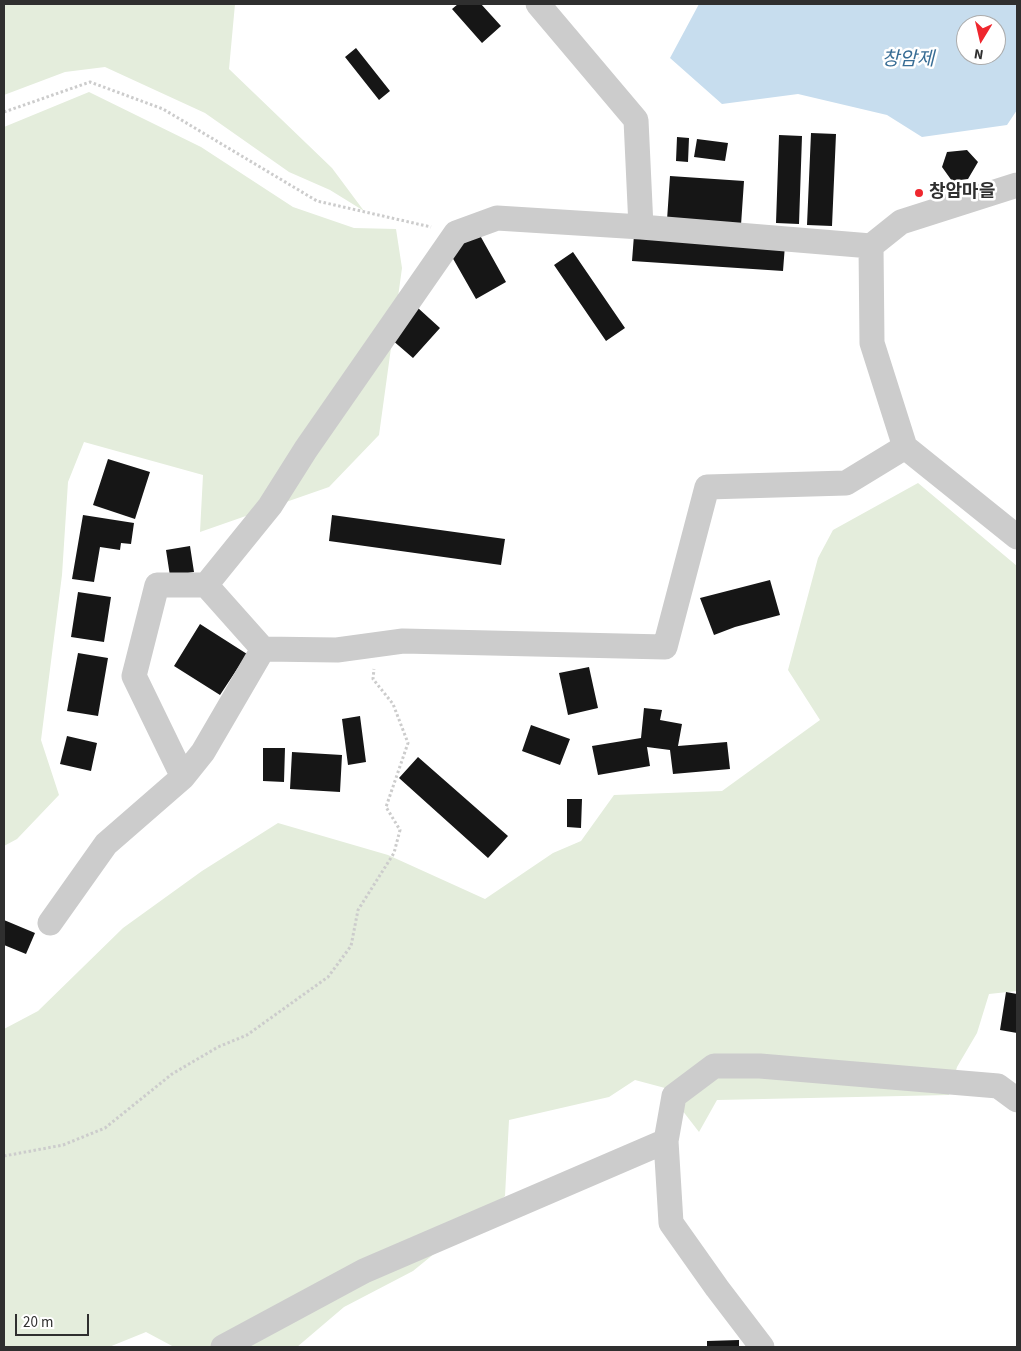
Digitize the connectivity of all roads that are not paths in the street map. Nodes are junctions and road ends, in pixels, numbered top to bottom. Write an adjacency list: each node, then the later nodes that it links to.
1 (538, 4): 3 (street)
2 (1017, 185): 4 (street)
3 (641, 226): 4 (street); 7 (street)
4 (871, 246): 5 (street)
5 (905, 447): 6 (street); 8 (street)
6 (1017, 537)
7 (206, 585): 8 (street); 9 (street)
8 (263, 649): 9 (street)
9 (183, 777): 10 (street)
10 (50, 923)
11 (1017, 1100): 12 (street)
12 (666, 1141): 13 (street); 14 (street)
13 (223, 1347)
14 (762, 1347)

